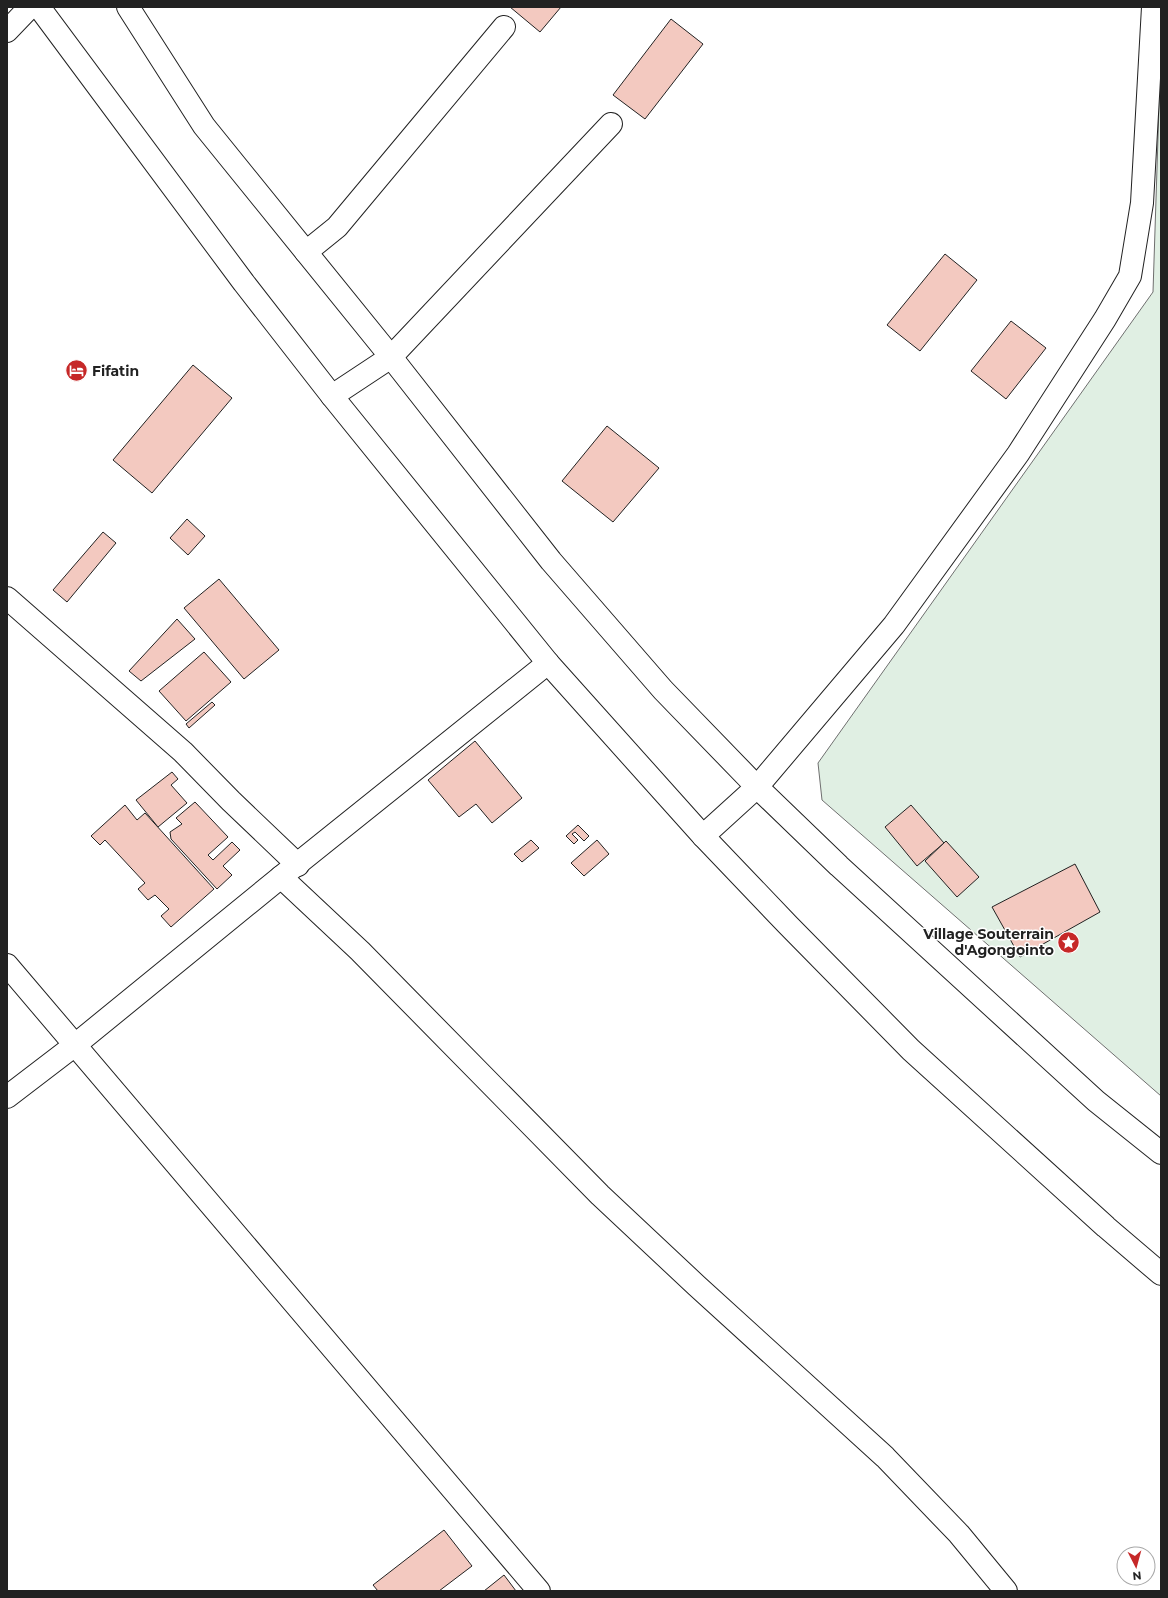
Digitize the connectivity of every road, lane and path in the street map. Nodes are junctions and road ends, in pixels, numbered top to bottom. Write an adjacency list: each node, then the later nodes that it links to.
1 (30, 7): 6 (street)
2 (39, 7): 10 (street)
3 (128, 7): 8 (street)
4 (1153, 7): 13 (street)
5 (504, 27): 8 (street)
6 (7, 31)
7 (611, 124): 9 (street)
8 (306, 252): 9 (street)
9 (391, 357): 10 (street); 13 (street)
10 (332, 396): 12 (street)
11 (7, 598): 15 (street)
12 (548, 663): 14 (street); 15 (street)
13 (757, 787): 14 (street); 19 (street)
14 (703, 836): 20 (street)
15 (289, 871): 17 (street); 22 (street)
16 (7, 965): 17 (street)
17 (75, 1045): 18 (street); 21 (street)
18 (7, 1097)
19 (1161, 1153)
20 (1161, 1274)
21 (539, 1591)
22 (1006, 1591)

